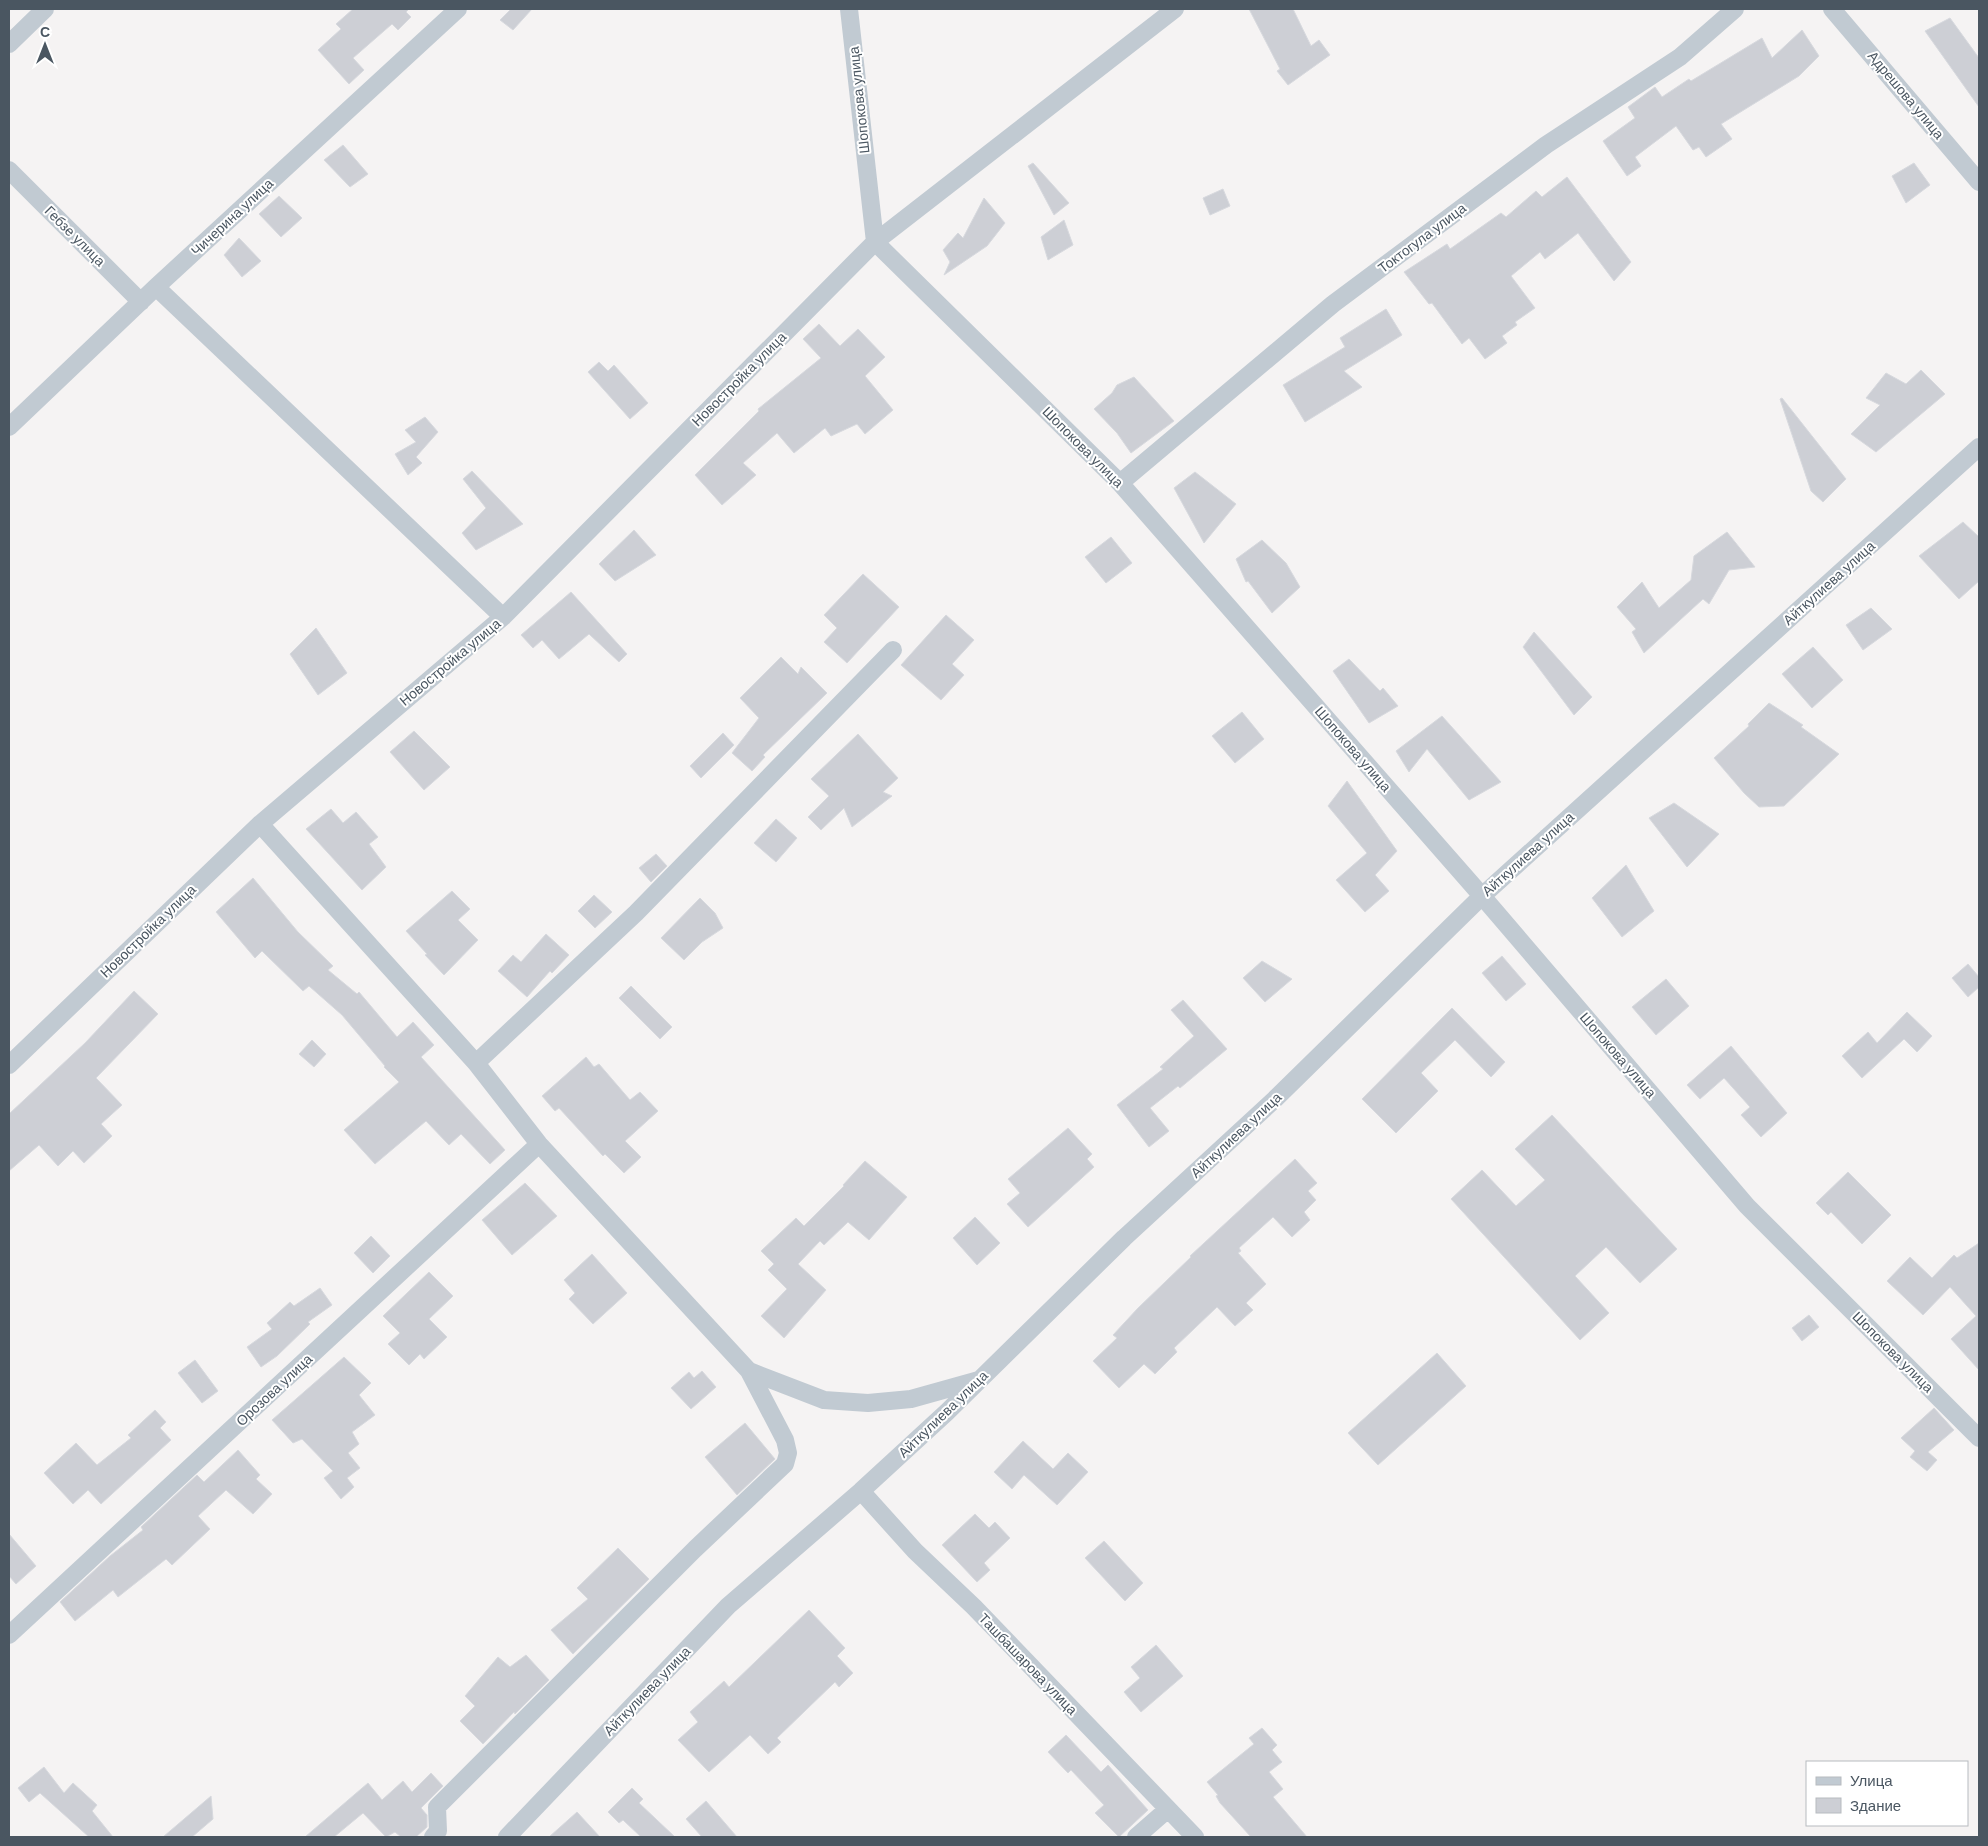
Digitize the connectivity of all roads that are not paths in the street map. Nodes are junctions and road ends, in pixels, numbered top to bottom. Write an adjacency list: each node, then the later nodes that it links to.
1 (45, 9): 7 (street)
2 (458, 9): 11 (street, Чичерина улица)
3 (849, 9): 10 (street, Шопокова улица)
4 (1175, 9): 10 (street, Новостройка улица)
5 (1735, 9): 15 (street, Токтогула улица)
6 (1832, 9): 9 (street, Адрешова улица)
7 (9, 44)
8 (9, 170): 12 (street, Гебзе улица)
9 (1979, 182)
10 (875, 242): 15 (street, Шопокова улица); 16 (street, Новостройка улица)
11 (156, 287): 12 (street, Чичерина улица); 16 (street)
12 (140, 302): 13 (street, Чичерина улица)
13 (9, 427)
14 (1979, 447): 19 (street, Айткулиева улица)
15 (1120, 482): 19 (street, Шопокова улица)
16 (503, 617): 18 (street, Новостройка улица)
17 (893, 650): 20 (street)
18 (260, 824): 20 (street); 21 (street, Новостройка улица)
19 (1482, 896): 24 (street, Айткулиева улица); 25 (street, Шопокова улица)
20 (476, 1063): 22 (street)
21 (9, 1065)
22 (539, 1144): 23 (street); 27 (street, Орозова улица)
23 (749, 1371): 24 (street); 29 (street)
24 (979, 1380): 26 (street, Айткулиева улица)
25 (1979, 1438)
26 (861, 1491): 28 (street, Ташбашарова улица); 30 (street, Айткулиева улица)
27 (9, 1635)
28 (1168, 1809): 31 (street); 32 (street, Ташбашарова улица)
29 (433, 1837)
30 (507, 1837)
31 (1136, 1837)
32 (1195, 1837)

